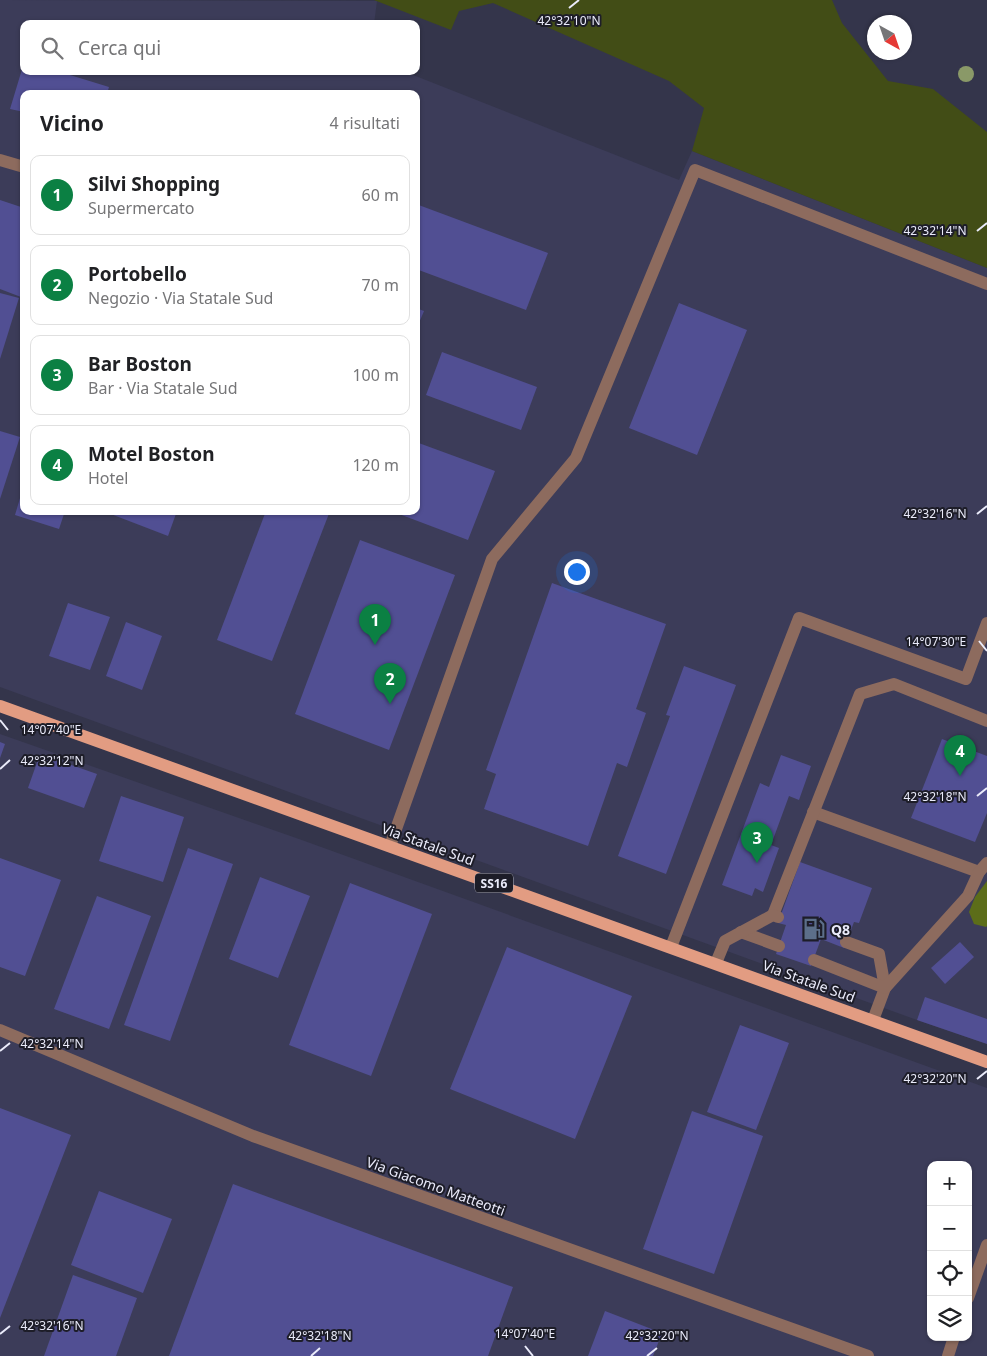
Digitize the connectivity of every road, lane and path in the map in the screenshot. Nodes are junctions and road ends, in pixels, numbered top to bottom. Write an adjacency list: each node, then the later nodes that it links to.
1 (0, 160): 2 (street)
2 (20, 166)
3 (987, 284): 8 (street)
4 (987, 623): 13 (street)
5 (0, 706): 8 (main road, Via Statale Sud / SS16)
6 (987, 721): 7 (street)
7 (813, 812): 9 (street); 10 (street)
8 (390, 846): 13 (main road, Via Statale Sud / SS16)
9 (983, 868): 16 (street)
10 (741, 932): 12 (street); 15 (street)
11 (846, 942): 16 (street)
12 (779, 946)
13 (671, 947): 15 (main road, Via Statale Sud / SS16)
14 (814, 960): 16 (street)
15 (716, 963): 17 (main road, Via Statale Sud / SS16)
16 (885, 988): 17 (street)
17 (873, 1020): 19 (main road, Via Statale Sud / SS16)
18 (0, 1030): 23 (street, Via Giacomo Matteotti)
19 (987, 1062)
20 (987, 1245): 21 (street)
21 (969, 1296)
22 (953, 1341): 24 (street)
23 (868, 1356)
24 (948, 1356)

